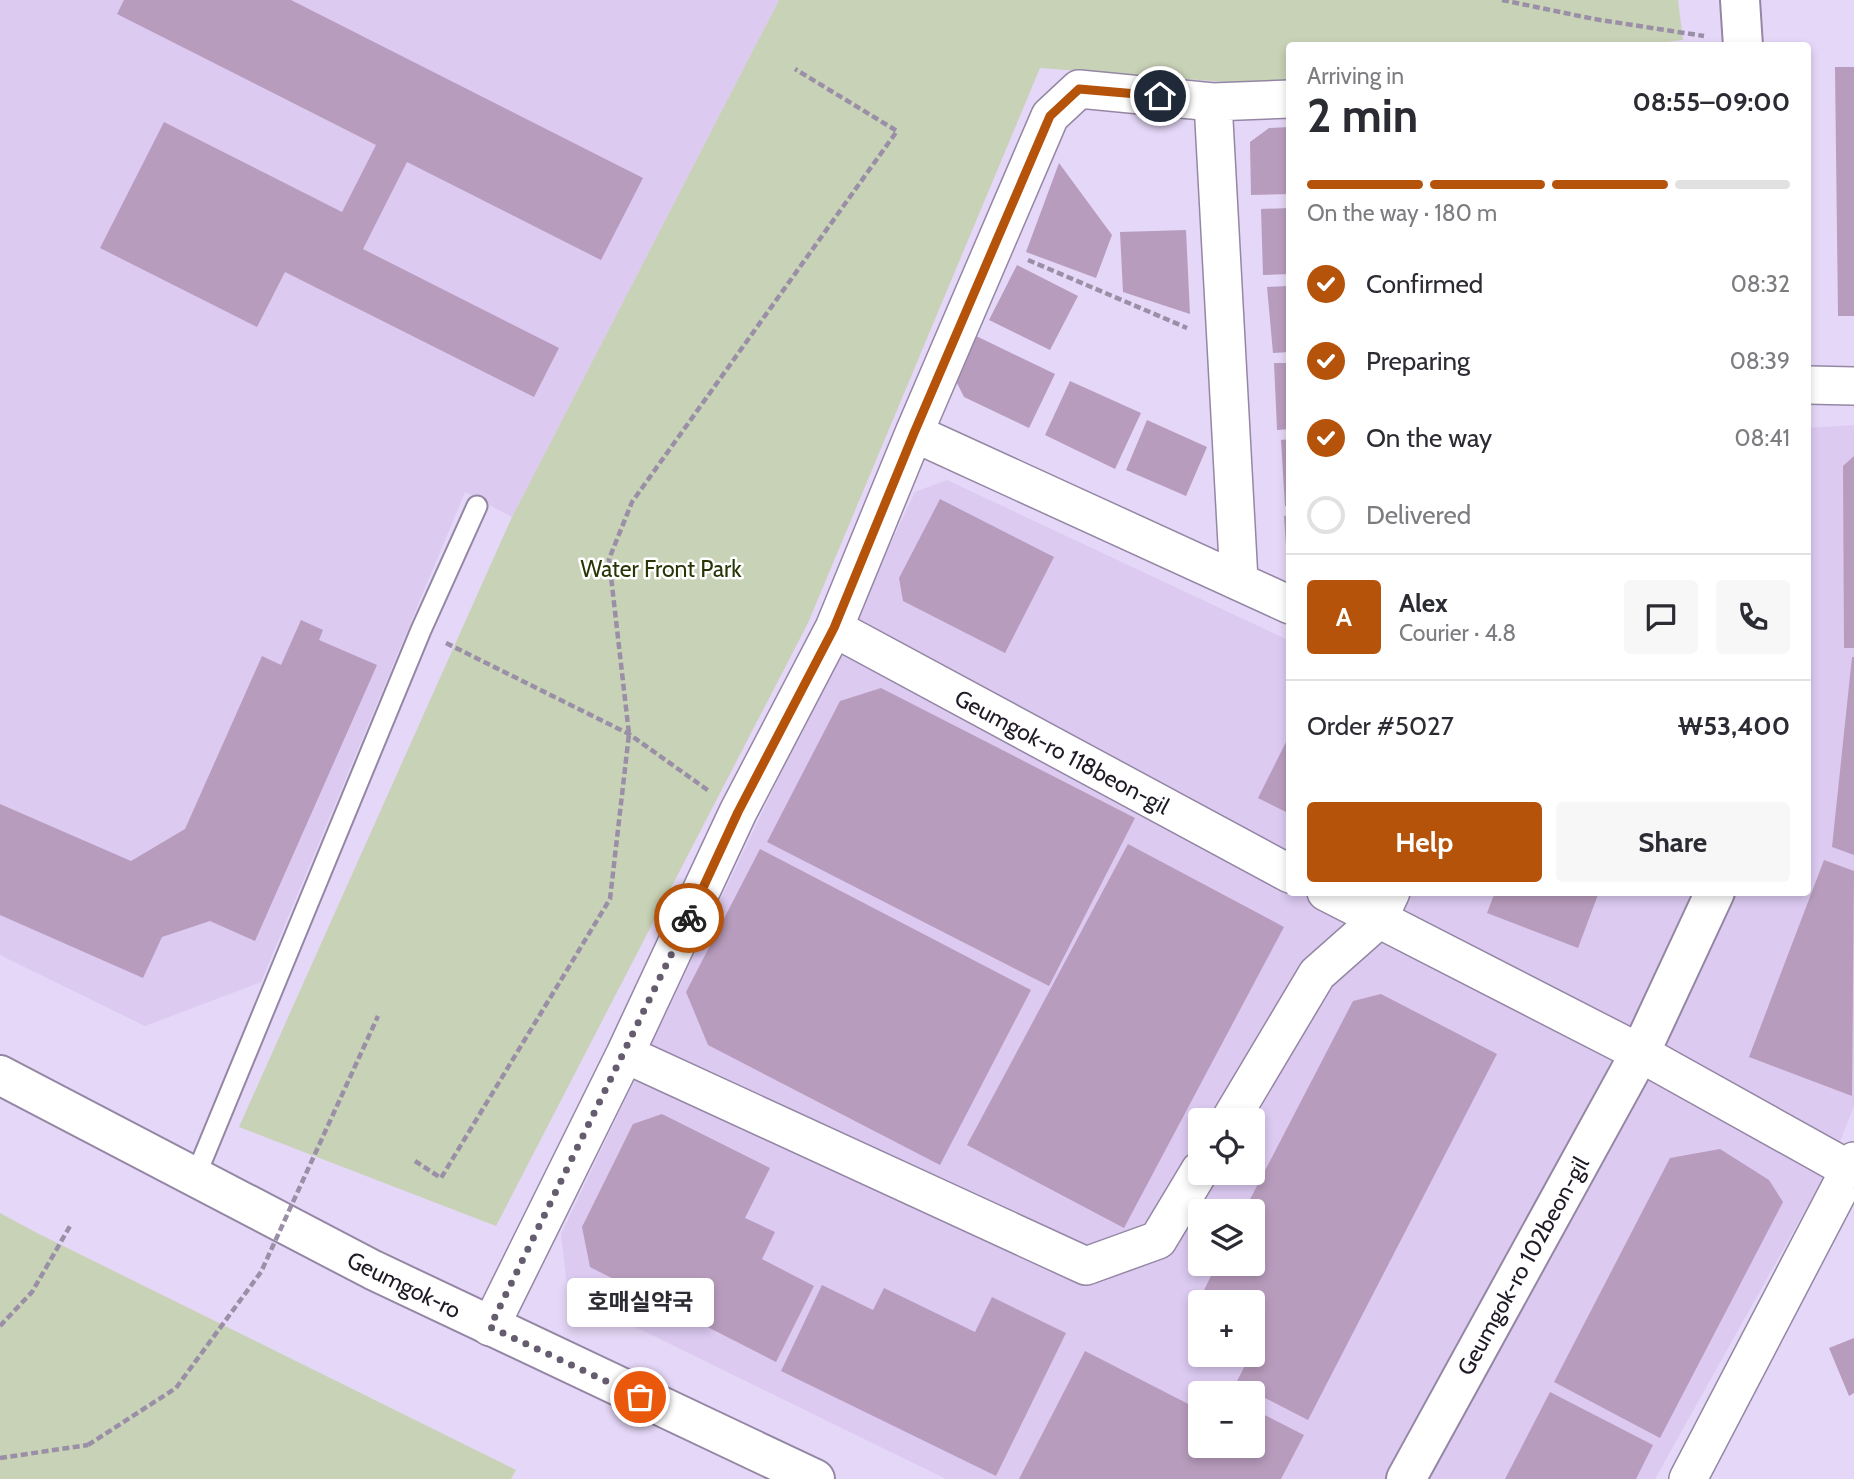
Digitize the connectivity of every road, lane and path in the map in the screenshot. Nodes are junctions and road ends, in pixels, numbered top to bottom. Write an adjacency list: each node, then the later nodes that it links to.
1 (1502, 0): 3 (path)
2 (1740, 0): 4 (main road)
3 (1731, 42)
4 (1743, 42)
5 (795, 69): 18 (path)
6 (1286, 100): 7 (street)
7 (1213, 102): 8 (street); 9 (street)
8 (994, 245): 9 (path); 12 (street)
9 (1227, 345): 14 (street)
10 (1811, 385): 11 (street)
11 (1854, 386)
12 (914, 433): 14 (street); 16 (street)
13 (477, 506): 17 (lane)
14 (1239, 581): 15 (street)
15 (1286, 603)
16 (834, 628): 19 (street); 20 (street, Geumgok-ro 118beon-gil)
17 (421, 630): 18 (path); 31 (lane)
18 (629, 734): 19 (path); 29 (path)
19 (738, 812): 26 (street)
20 (1286, 872)
21 (1343, 896): 23 (street)
22 (1713, 896): 25 (main road, Geumgok-ro 102beon-gil)
23 (1384, 906): 25 (street); 28 (street)
24 (378, 1016): 36 (path, bridge)
25 (1640, 1053): 30 (street); 38 (main road, Geumgok-ro 102beon-gil)
26 (625, 1054): 32 (street); 35 (street)
27 (0, 1075): 31 (main road, Geumgok-ro)
28 (1237, 1108)
29 (415, 1161)
30 (1852, 1167): 39 (street)
31 (196, 1175): 35 (main road, Geumgok-ro)
32 (1191, 1185)
33 (70, 1226): 34 (path)
34 (0, 1326)
35 (490, 1327): 37 (main road, Geumgok-ro)
36 (0, 1458)
37 (815, 1479)
38 (1406, 1479)
39 (1688, 1479)

